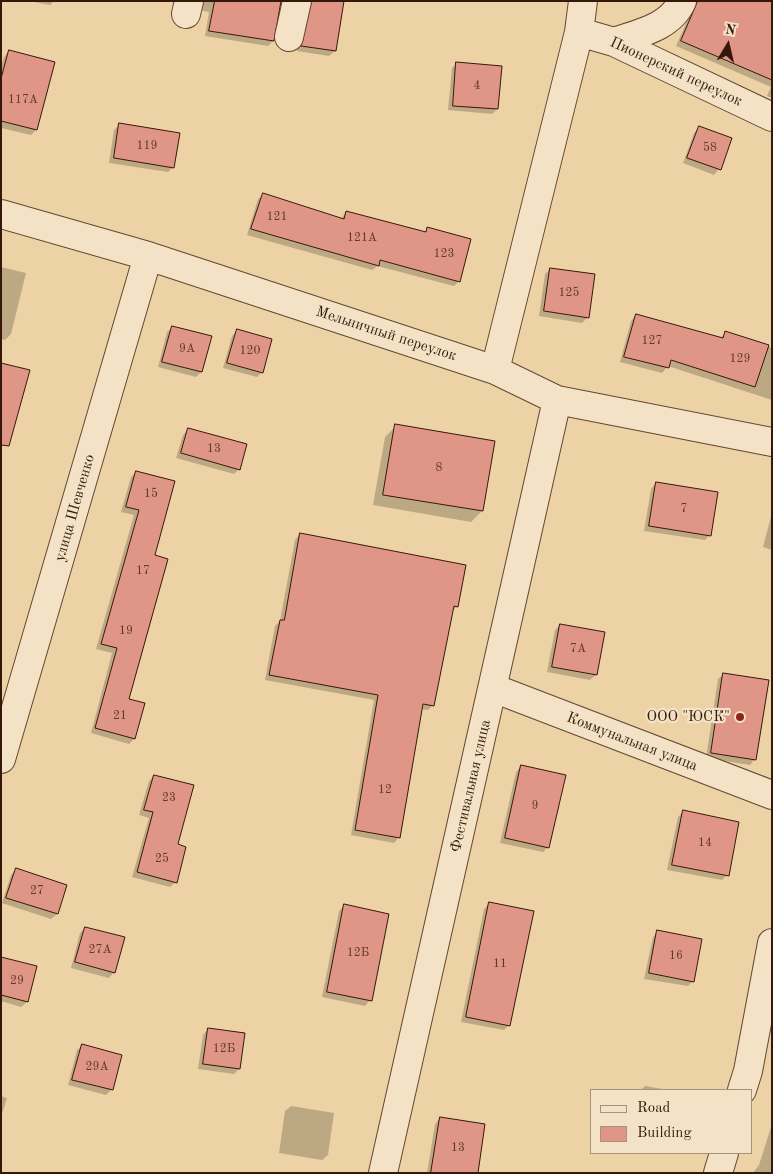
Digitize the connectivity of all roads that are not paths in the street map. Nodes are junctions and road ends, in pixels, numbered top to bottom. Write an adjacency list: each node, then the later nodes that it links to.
1 (297, 1): 5 (street)
2 (584, 1): 4 (street)
3 (682, 1): 6 (street)
4 (579, 32): 6 (street, Пионерский переулок); 10 (street)
5 (289, 37)
6 (614, 42): 7 (street, Пионерский переулок)
7 (772, 117)
8 (1, 214): 9 (street, Мельничный переулок)
9 (148, 256): 10 (street, Мельничный переулок); 14 (street, улица Шевченко)
10 (495, 370): 11 (street, Мельничный переулок)
11 (557, 400): 12 (street, Мельничный переулок); 13 (street, Фестивальная улица)
12 (772, 442)
13 (493, 688): 15 (street, Коммунальная улица); 19 (street, Фестивальная улица)
14 (1, 760)
15 (772, 795)
16 (772, 943): 17 (street)
17 (742, 1089)
18 (724, 1154): 20 (street)
19 (384, 1173)
20 (718, 1173)

